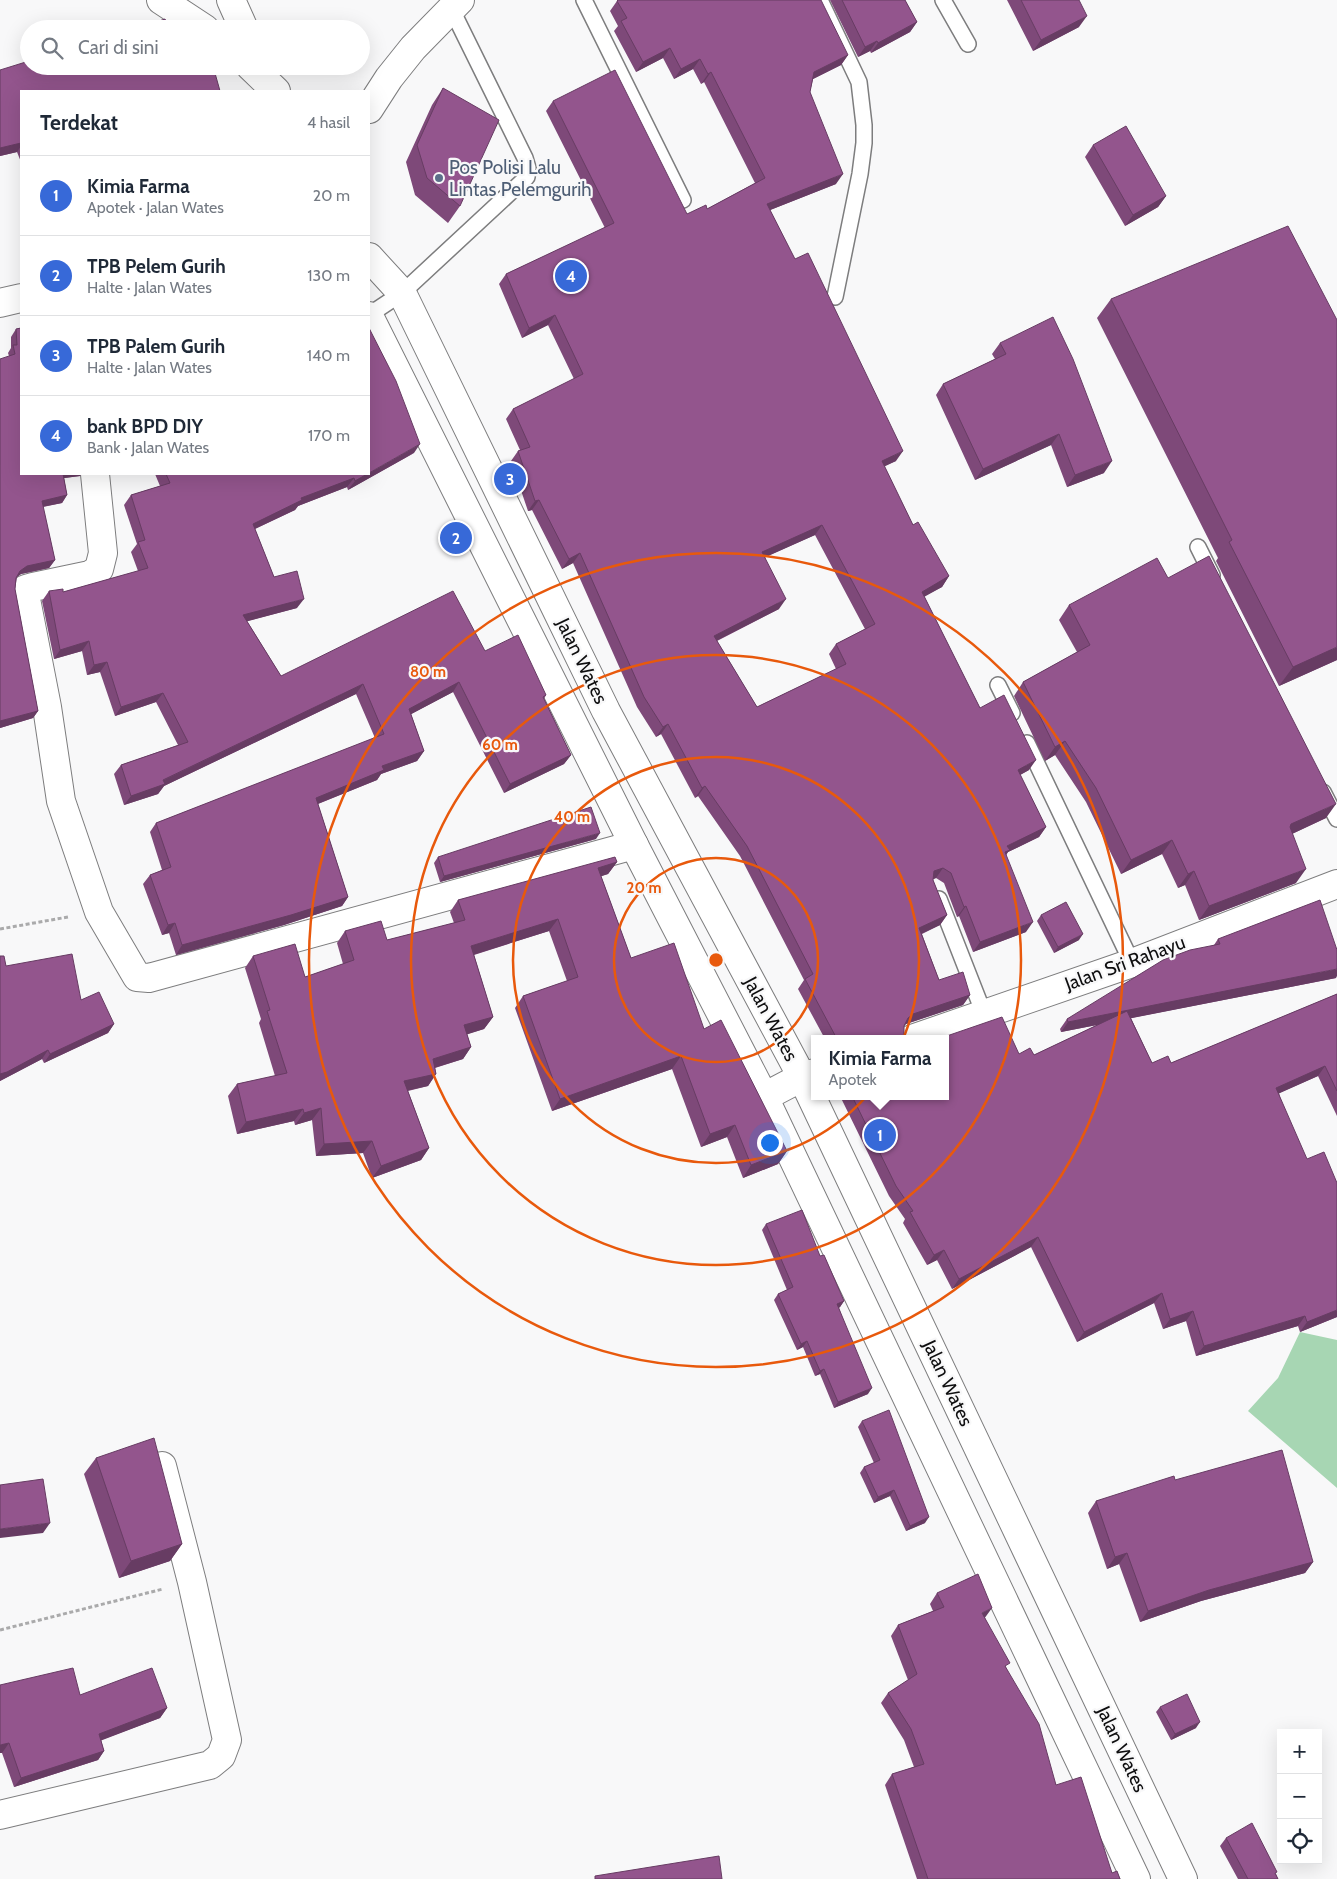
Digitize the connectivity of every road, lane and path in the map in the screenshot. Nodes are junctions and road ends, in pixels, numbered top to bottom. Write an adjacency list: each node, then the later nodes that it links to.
1 (161, 0): 7 (main road)
2 (231, 0): 8 (main road)
3 (584, 0): 15 (lane)
4 (820, 0): 18 (lane)
5 (943, 0): 9 (lane)
6 (456, 5): 14 (main road); 17 (lane)
7 (191, 20)
8 (240, 20)
9 (968, 44)
10 (260, 75): 12 (main road)
11 (269, 75): 13 (main road)
12 (276, 90)
13 (276, 90)
14 (370, 107)
15 (684, 200)
16 (370, 258): 17 (main road, Jalan Wates)
17 (402, 293): 21 (lane); 37 (main road, Jalan Wates)
18 (835, 297)
19 (20, 298): 20 (main road)
20 (0, 303)
21 (370, 315)
22 (370, 318): 29 (main road, Jalan Wates)
23 (95, 475): 32 (main road)
24 (1198, 547): 25 (lane)
25 (1220, 591)
26 (998, 684): 34 (lane)
27 (1314, 775): 28 (lane)
28 (1337, 819)
29 (634, 845): 32 (main road); 38 (main road, Jalan Wates)
30 (1337, 884): 34 (main road, Jalan Sri Rahayu)
31 (935, 887): 35 (lane)
32 (99, 912): 33 (path)
33 (0, 929)
34 (1132, 962): 35 (main road, Jalan Sri Rahayu)
35 (984, 1014): 36 (main road, Jalan Sri Rahayu)
36 (924, 1035)
37 (809, 1075): 38 (main road)
38 (764, 1097): 44 (main road, Jalan Wates)
39 (821, 1100): 45 (main road, Jalan Wates)
40 (162, 1466): 41 (main road)
41 (192, 1582): 42 (path); 43 (main road)
42 (0, 1630)
43 (0, 1815)
44 (1136, 1879)
45 (1184, 1879)

